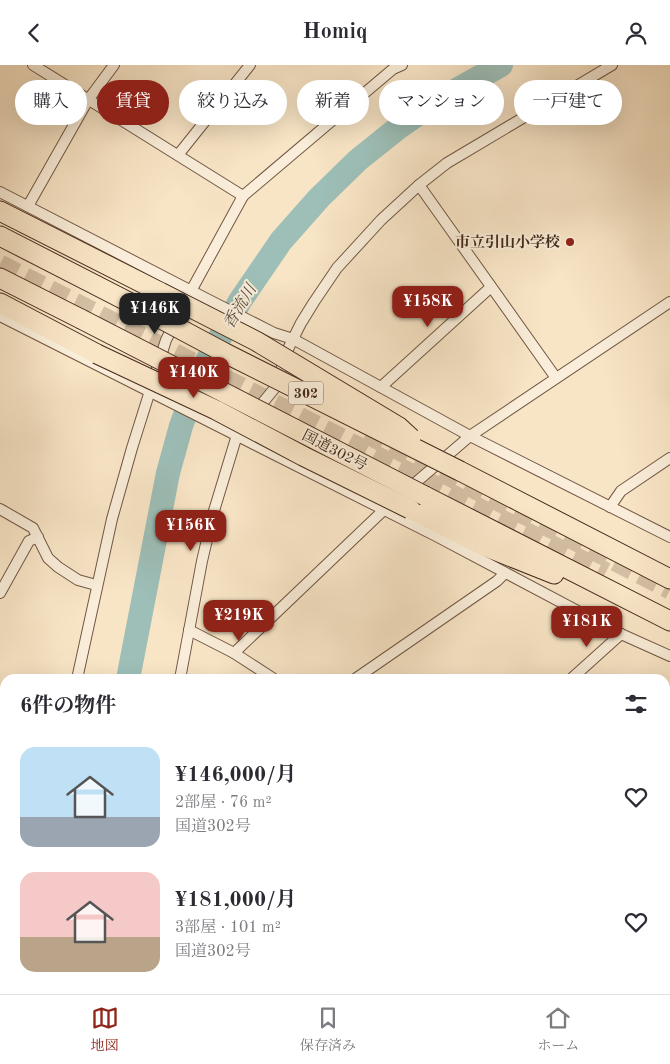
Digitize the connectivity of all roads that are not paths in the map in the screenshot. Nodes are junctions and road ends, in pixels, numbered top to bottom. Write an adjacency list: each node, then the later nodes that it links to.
1 (33, 65): 6 (street)
2 (114, 65): 6 (street)
3 (250, 65): 7 (street)
4 (612, 65): 8 (street)
5 (395, 66): 10 (street)
6 (88, 99): 7 (street); 11 (street)
7 (178, 155): 10 (street)
8 (419, 185): 15 (street); 20 (street)
9 (0, 192): 11 (street)
10 (243, 196): 16 (street)
11 (28, 206): 16 (street)
12 (0, 211): 26 (highway, bridge)
13 (0, 236): 26 (highway, 302, bridge)
14 (0, 278): 37 (highway, 国道302号 / 302, bridge)
15 (491, 287): 21 (street); 22 (street)
16 (191, 291): 20 (street); 23 (street)
17 (670, 302): 21 (street)
18 (0, 303): 24 (highway, bridge)
19 (0, 316): 23 (street)
20 (293, 339): 22 (street); 24 (street)
21 (556, 378): 25 (street)
22 (381, 387): 25 (street)
23 (154, 393): 24 (street); 35 (street)
24 (240, 429): 30 (street); 37 (highway, bridge); 39 (street)
25 (470, 436): 28 (street); 30 (street)
26 (431, 457): 34 (highway, 302, bridge)
27 (670, 458): 28 (street)
28 (610, 507): 32 (street)
29 (0, 509): 31 (street)
30 (383, 510): 33 (street); 41 (street)
31 (38, 537): 35 (street); 36 (street)
32 (670, 537)
33 (505, 573): 40 (street); 46 (street)
34 (670, 579)
35 (96, 585): 43 (street)
36 (0, 593)
37 (642, 607): 38 (highway, 国道302号 / 302)
38 (670, 621)
39 (189, 630): 41 (street); 44 (street)
40 (621, 634): 42 (street); 47 (street)
41 (234, 653): 45 (street)
42 (670, 656)
43 (78, 674)
44 (181, 674)
45 (266, 674)
46 (362, 674)
47 (577, 674)

